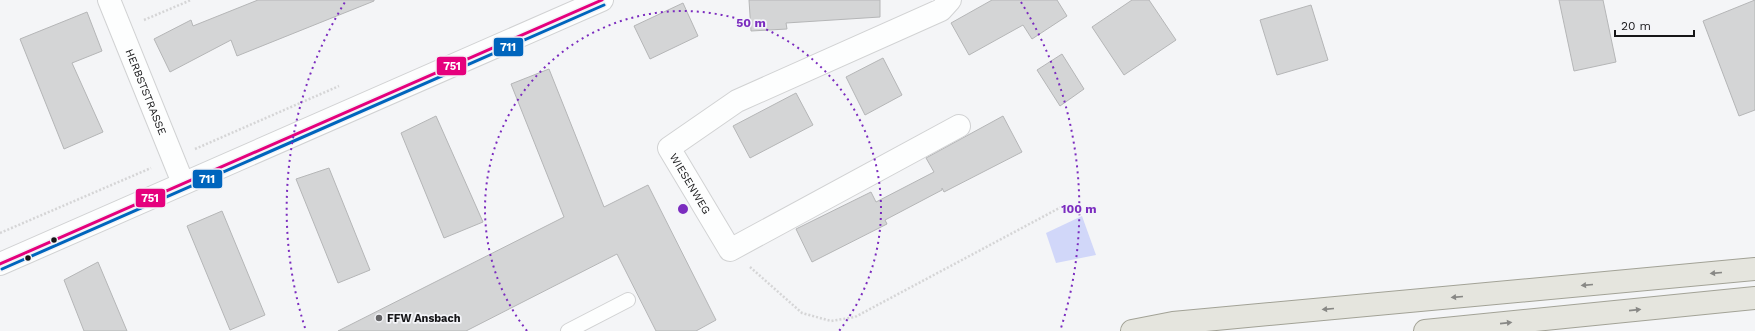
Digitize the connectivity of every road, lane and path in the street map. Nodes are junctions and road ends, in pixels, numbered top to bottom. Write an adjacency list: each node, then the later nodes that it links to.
1 (109, 0): 6 (street, HERBSTSTRASSE)
2 (191, 0): 6 (path)
3 (602, 0): 5 (street)
4 (950, 0): 13 (street, WIESENWEG)
5 (577, 5): 10 (street)
6 (121, 30): 9 (street, HERBSTSTRASSE)
7 (340, 85): 9 (path)
8 (959, 126): 13 (street)
9 (173, 158): 10 (street, HERBSTSTRASSE); 12 (path)
10 (183, 183): 14 (street)
11 (1065, 206): 13 (path)
12 (0, 233)
13 (730, 250)
14 (0, 264)
15 (1755, 269): 19 (main road, one-way to 19)
16 (1755, 298): 20 (main road, one-way to 16)
17 (628, 300): 18 (lane)
18 (568, 331)
19 (1132, 331)
20 (1425, 331)

